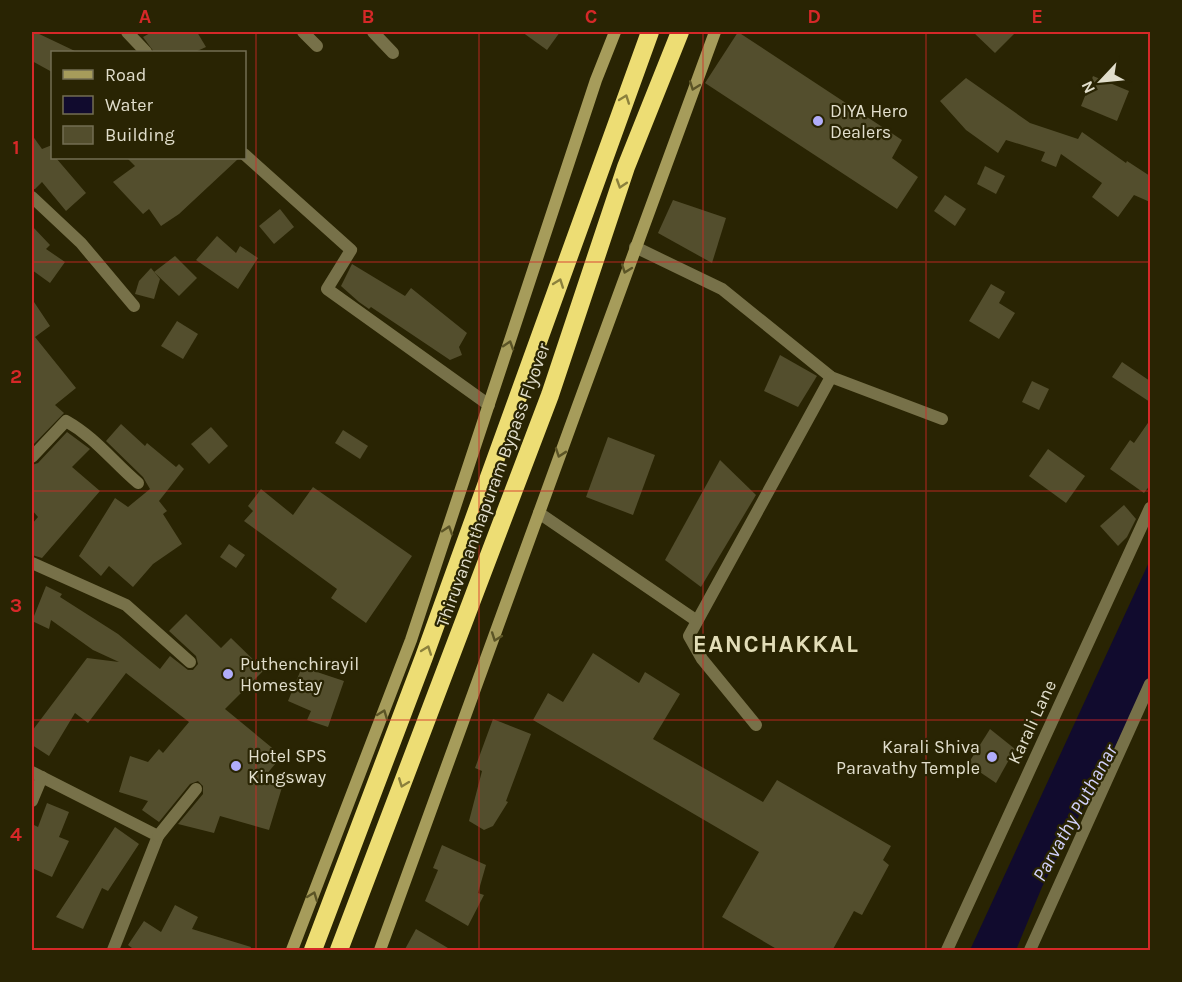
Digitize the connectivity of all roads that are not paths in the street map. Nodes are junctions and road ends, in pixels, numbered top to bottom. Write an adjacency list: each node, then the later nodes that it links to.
1 (127, 32): 9 (street)
2 (303, 32): 8 (street)
3 (373, 32): 10 (street)
4 (615, 32): 16 (street, one-way to 4)
5 (650, 32): 33 (highway, Thiruvananthapuram Bypass Flyover, one-way to 5)
6 (680, 32): 34 (highway, Thiruvananthapuram Bypass Flyover, one-way to 34)
7 (715, 32): 13 (street, one-way to 13)
8 (317, 46)
9 (145, 51)
10 (393, 52)
11 (246, 156): 16 (street)
12 (32, 197): 14 (street)
13 (635, 247): 15 (street); 21 (street, one-way to 21)
14 (135, 306)
15 (831, 377): 17 (street); 23 (street)
16 (489, 405): 32 (street, one-way to 16)
17 (942, 418)
18 (32, 457): 19 (street)
19 (138, 483)
20 (1150, 508): 36 (street, Karali Lane)
21 (539, 513): 23 (street); 35 (street, one-way to 35)
22 (32, 563): 24 (street)
23 (697, 621): 26 (street)
24 (190, 662)
25 (1150, 684): 37 (street)
26 (756, 725)
27 (37, 774): 29 (street); 30 (street)
28 (196, 789): 30 (street)
29 (32, 801)
30 (158, 836): 31 (street)
31 (113, 951)
32 (292, 951)
33 (313, 951)
34 (339, 951)
35 (380, 951)
36 (947, 951)
37 (1030, 951)

